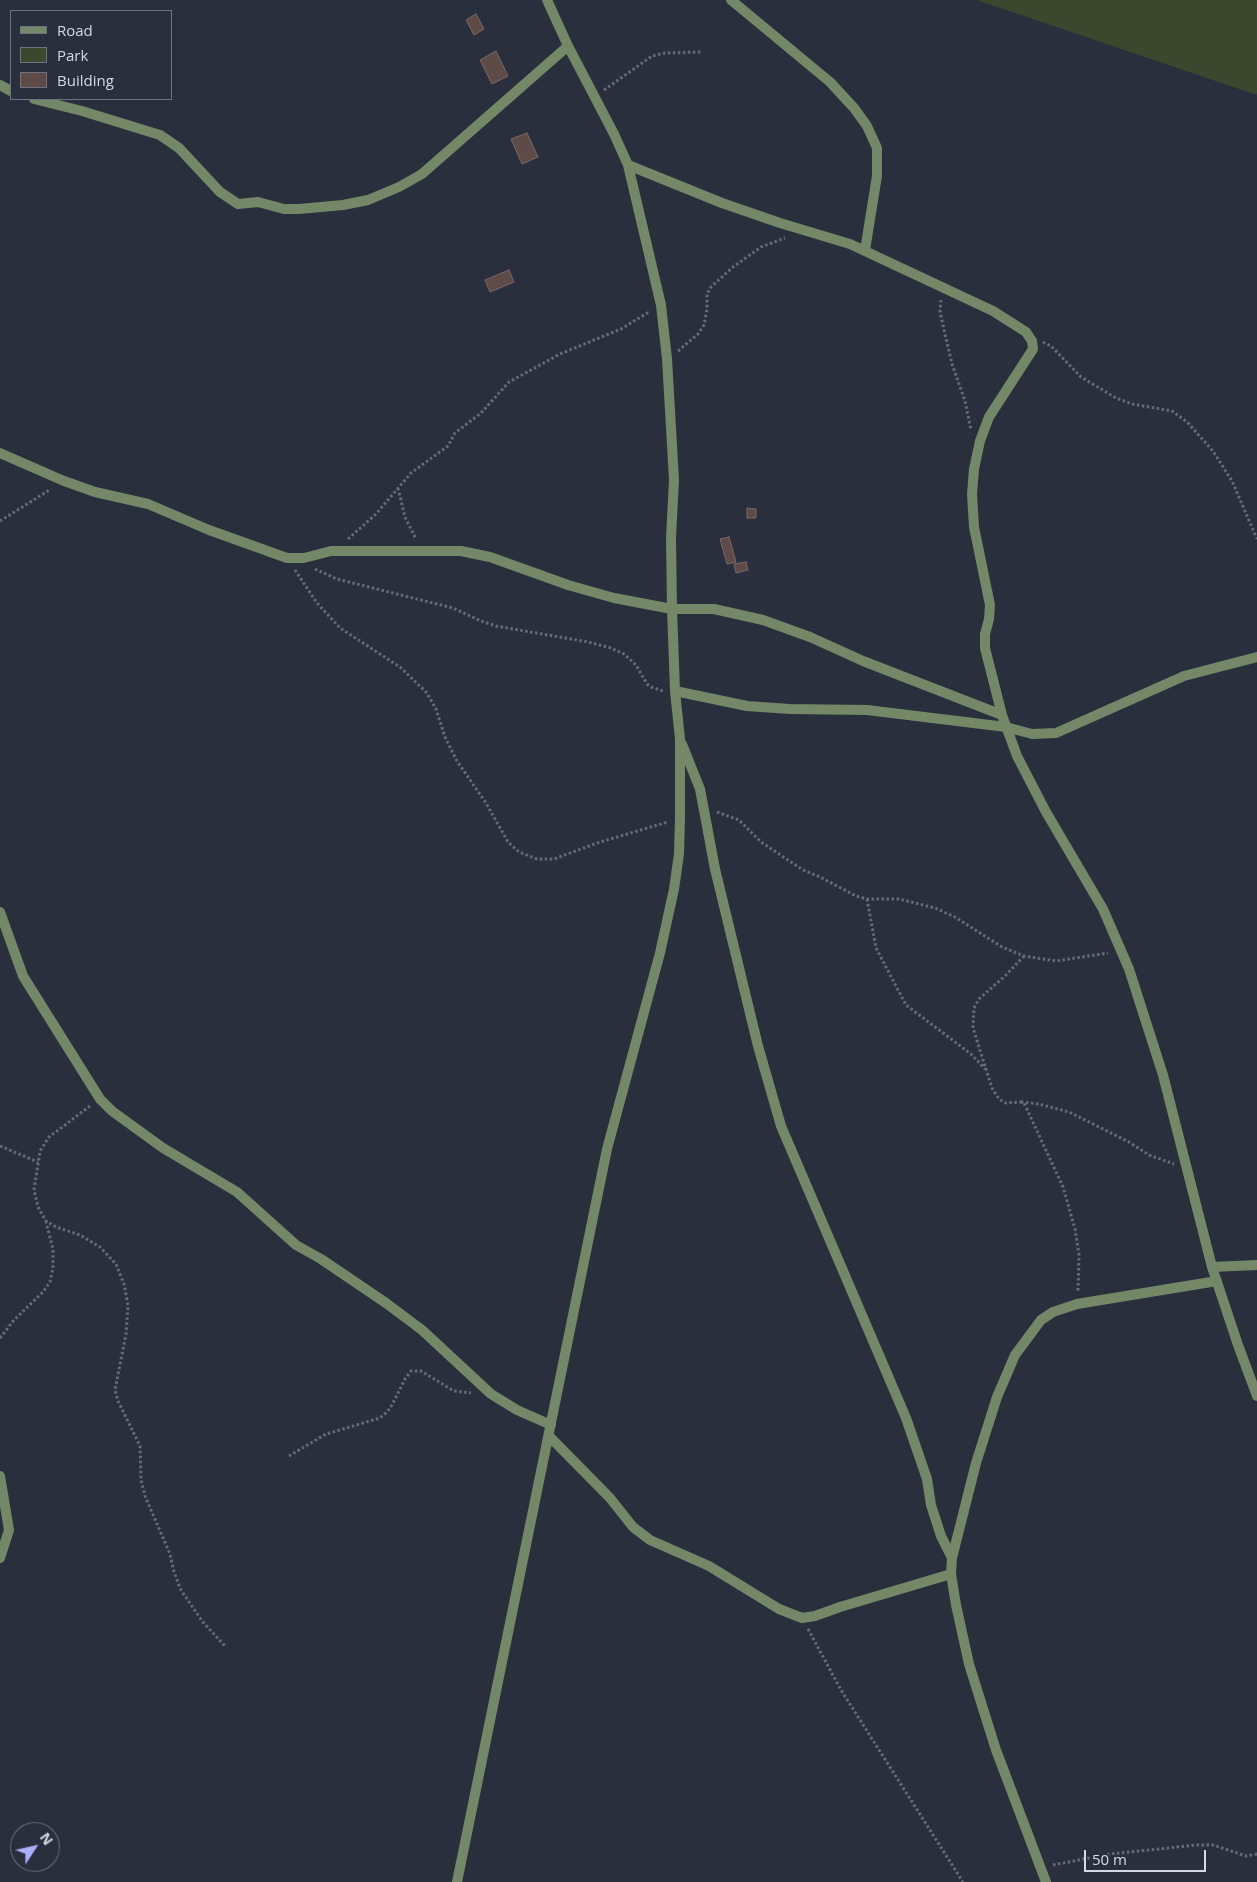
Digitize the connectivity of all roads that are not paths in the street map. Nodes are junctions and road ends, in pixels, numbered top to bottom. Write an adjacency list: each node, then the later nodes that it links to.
1 (547, 0): 3 (street)
2 (731, 0): 6 (street)
3 (568, 46): 4 (street); 5 (street)
4 (38, 100)
5 (628, 165): 6 (street); 8 (street)
6 (865, 250): 11 (street)
7 (0, 453): 8 (street)
8 (672, 609): 10 (street); 11 (street)
9 (1257, 657): 12 (street)
10 (675, 691): 12 (street); 13 (street)
11 (1002, 715): 12 (street)
12 (1006, 727): 16 (street)
13 (680, 739): 19 (street); 23 (street)
14 (0, 912): 19 (street)
15 (1257, 1265): 16 (street)
16 (1212, 1266): 17 (street)
17 (1217, 1281): 18 (street); 23 (street)
18 (1257, 1396)
19 (551, 1425): 20 (street)
20 (549, 1436): 24 (street); 25 (street)
21 (0, 1476): 22 (street)
22 (0, 1558)
23 (952, 1558): 24 (street)
24 (951, 1574): 26 (street)
25 (456, 1882)
26 (1046, 1882)

